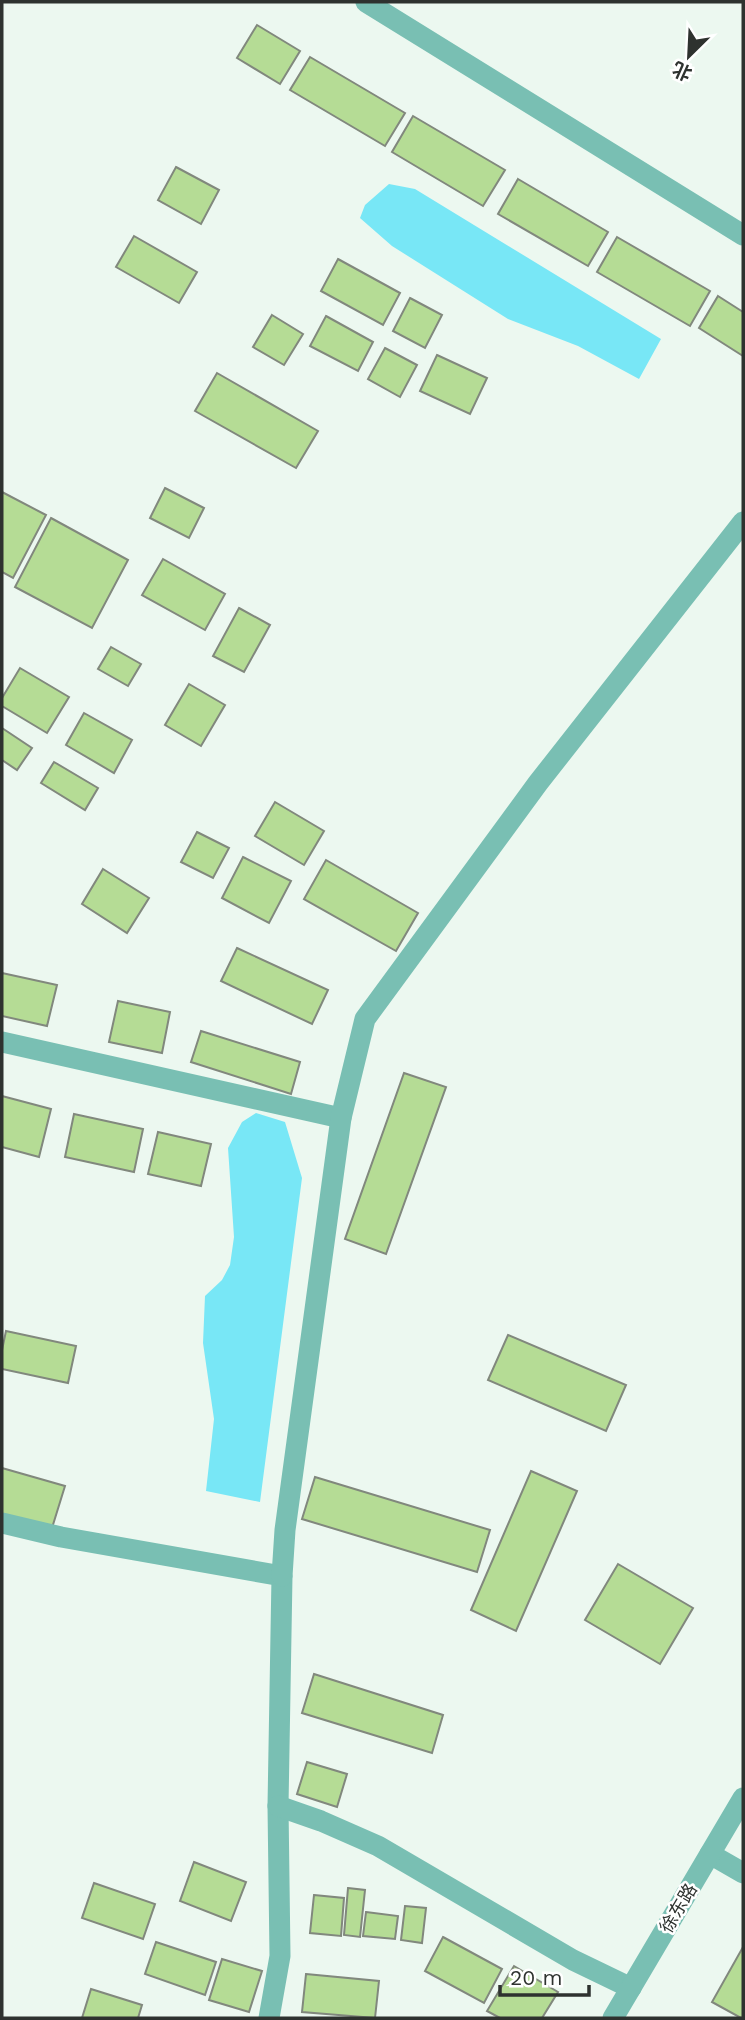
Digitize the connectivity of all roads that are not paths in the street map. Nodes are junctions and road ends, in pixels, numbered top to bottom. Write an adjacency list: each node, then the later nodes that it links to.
1 (366, 2): 2 (street)
2 (743, 234)
3 (743, 522): 5 (street)
4 (2, 1042): 5 (street)
5 (341, 1118): 7 (street)
6 (2, 1523): 7 (street)
7 (282, 1576): 9 (street)
8 (743, 1798): 10 (street, 徐东路)
9 (278, 1806): 12 (street); 13 (street)
10 (710, 1854): 11 (street); 12 (street, 徐东路)
11 (743, 1872)
12 (631, 1988): 14 (street, 徐东路)
13 (268, 2018)
14 (613, 2018)

